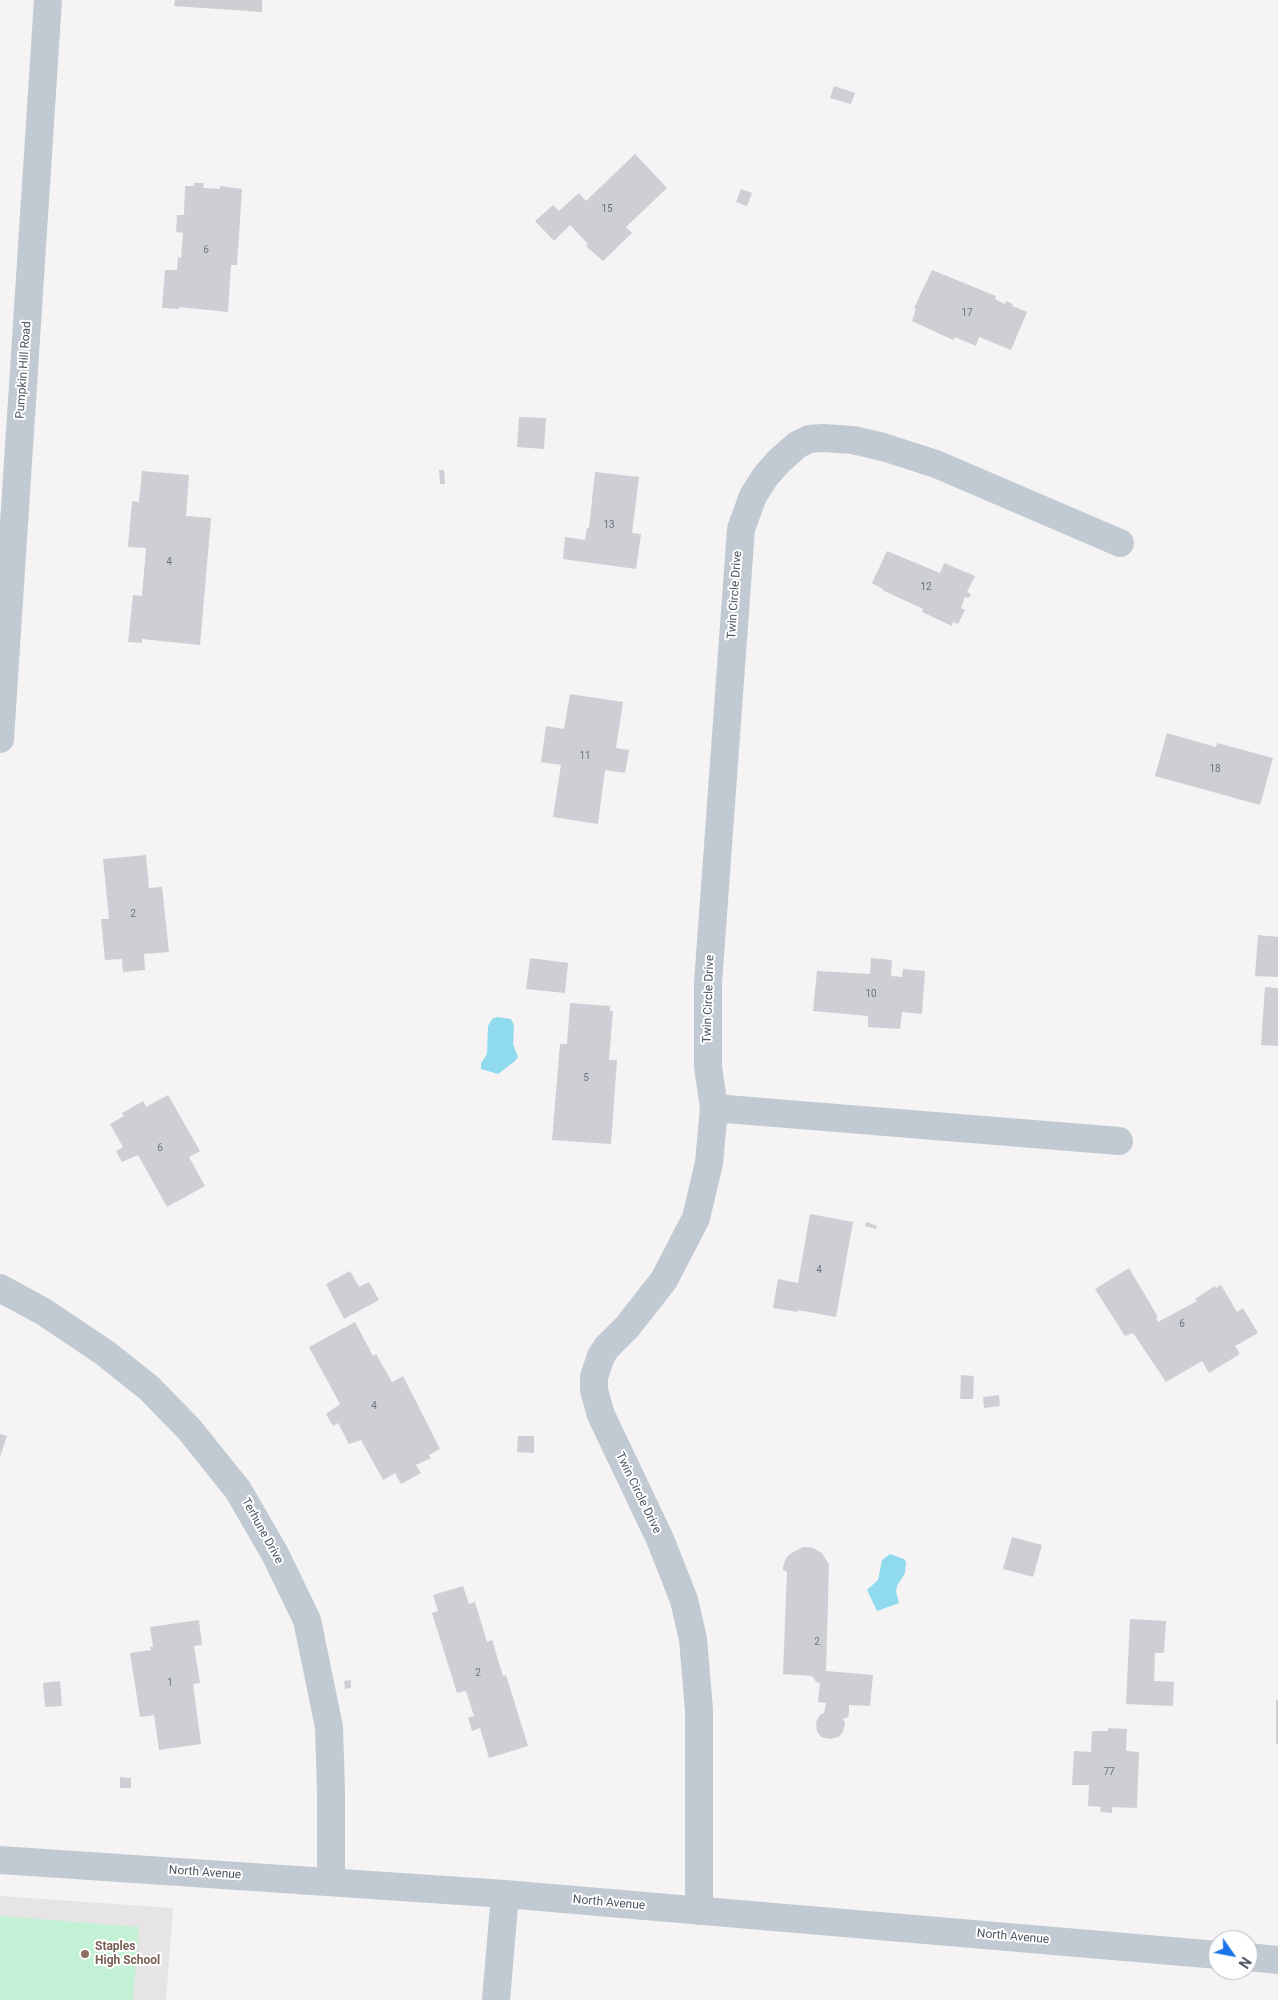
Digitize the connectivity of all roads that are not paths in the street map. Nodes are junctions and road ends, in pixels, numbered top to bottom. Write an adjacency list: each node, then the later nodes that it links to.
1 (48, 0): 3 (street, Pumpkin Hill Road)
2 (1120, 542): 4 (street, Twin Circle Drive)
3 (0, 739)
4 (714, 1108): 5 (street); 10 (street, Twin Circle Drive)
5 (1119, 1141)
6 (0, 1288): 8 (street, Terhune Drive)
7 (0, 1860): 8 (street, North Avenue)
8 (331, 1881): 9 (street, North Avenue)
9 (505, 1894): 10 (street, North Avenue); 14 (street)
10 (699, 1911): 11 (street, North Avenue)
11 (1208, 1954)
12 (1258, 1958): 13 (street)
13 (1278, 1960)
14 (496, 2000)

